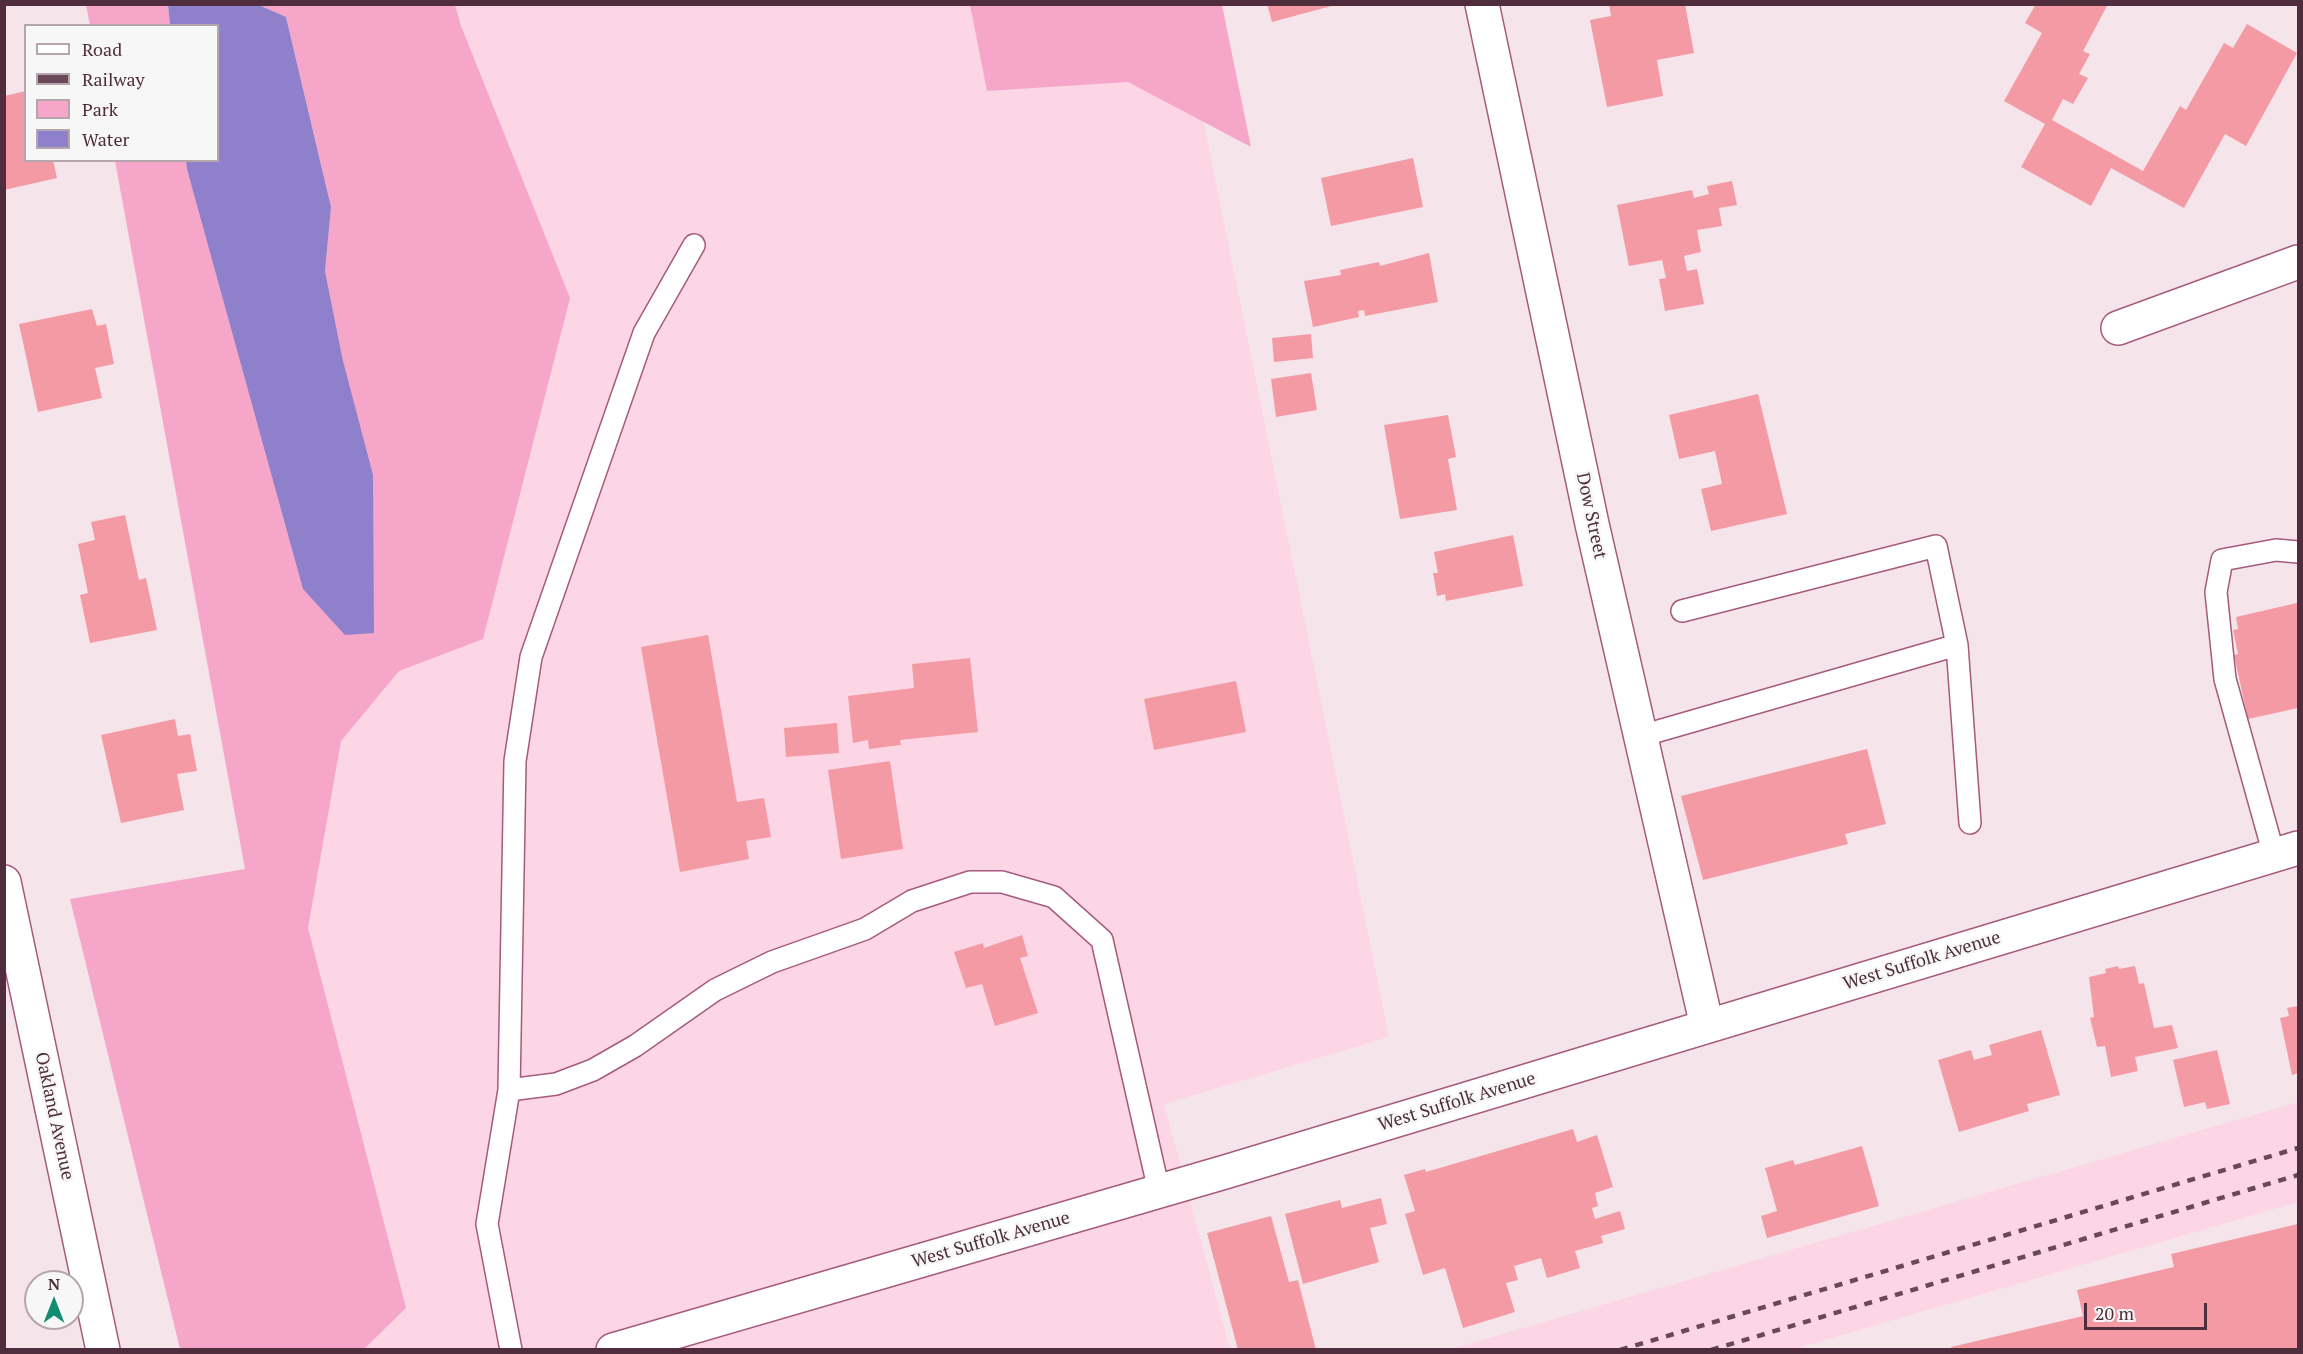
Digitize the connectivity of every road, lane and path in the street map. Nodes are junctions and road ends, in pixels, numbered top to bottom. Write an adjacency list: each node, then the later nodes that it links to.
1 (1482, 4): 8 (main road, Dow Street)
2 (694, 245): 13 (lane)
3 (2298, 262): 4 (main road)
4 (2118, 328)
5 (2298, 552): 10 (lane)
6 (1682, 611): 7 (lane)
7 (1957, 645): 8 (lane); 9 (lane)
8 (1641, 736): 12 (main road, Dow Street)
9 (1970, 823)
10 (2286, 852): 12 (main road, West Suffolk Avenue)
11 (4, 882): 15 (main road, Oakland Avenue)
12 (1707, 1026): 14 (main road, West Suffolk Avenue)
13 (509, 1090): 14 (lane); 16 (lane)
14 (1159, 1191): 17 (main road, West Suffolk Avenue)
15 (103, 1350)
16 (511, 1350)
17 (613, 1350)

